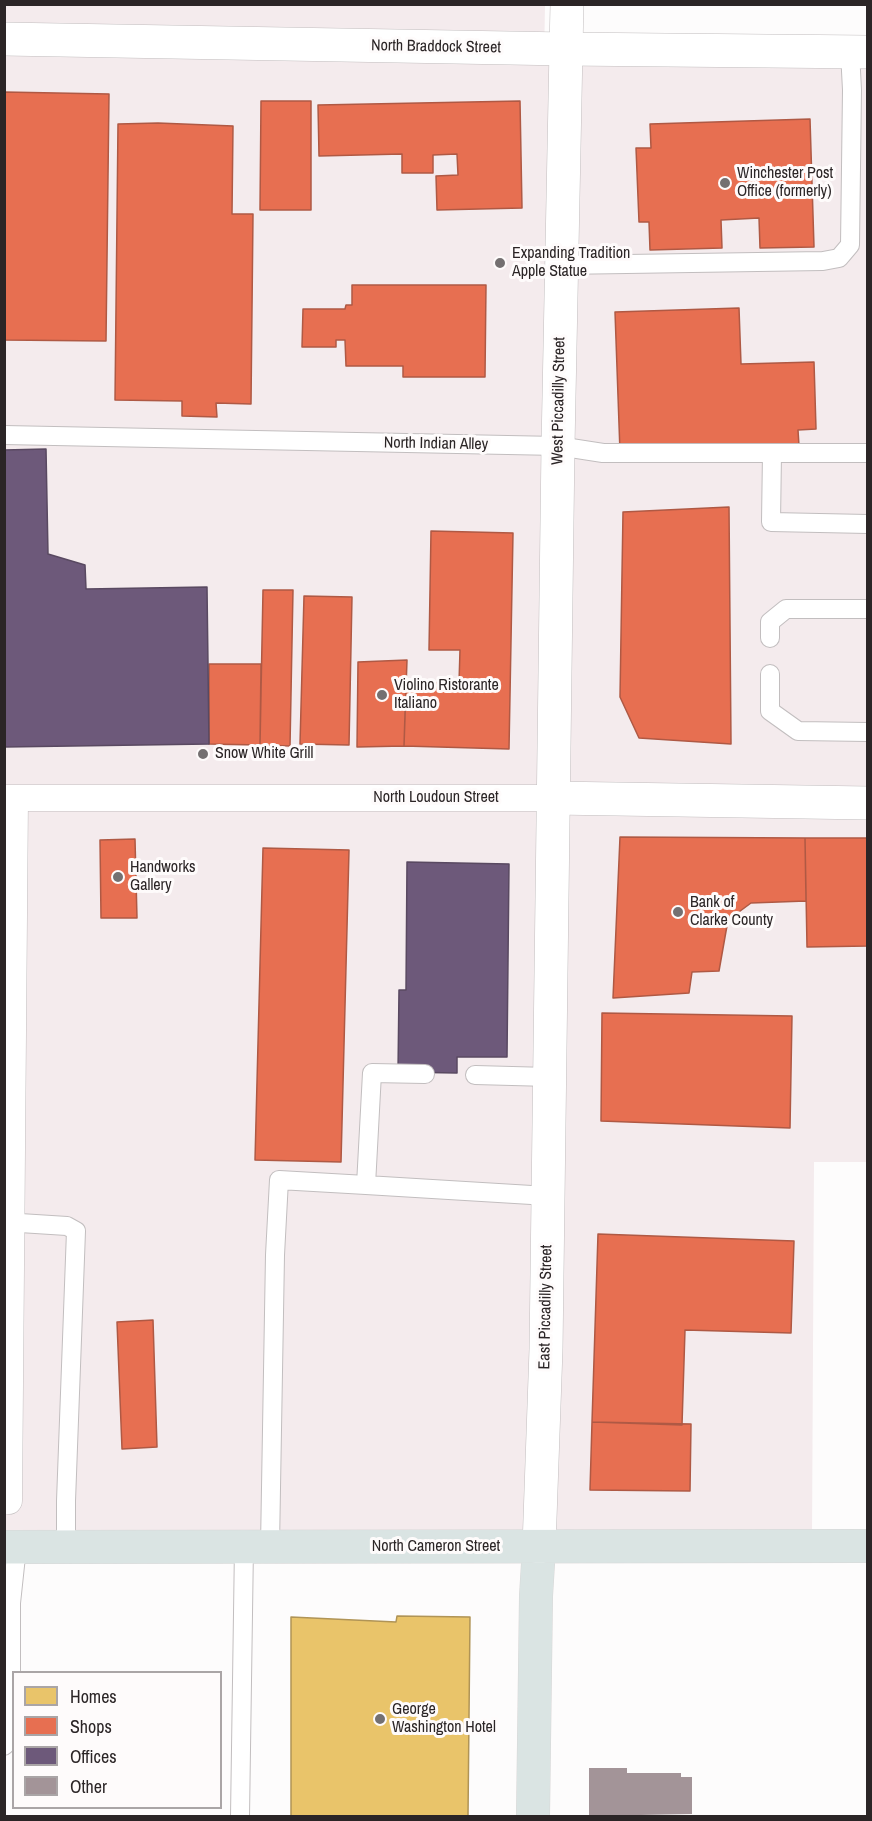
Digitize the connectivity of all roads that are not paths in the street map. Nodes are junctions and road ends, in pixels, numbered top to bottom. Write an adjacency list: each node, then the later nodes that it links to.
1 (567, 4): 3 (main road, West Piccadilly Street)
2 (4, 39): 3 (main road, North Braddock Street)
3 (566, 49): 4 (main road, North Braddock Street); 5 (main road, West Piccadilly Street)
4 (859, 52): 5 (lane)
5 (561, 265): 7 (main road, West Piccadilly Street)
6 (4, 435): 7 (lane, North Indian Alley)
7 (558, 446): 8 (lane, North Indian Alley); 16 (main road, West Piccadilly Street)
8 (772, 453): 9 (lane, North Indian Alley); 10 (lane)
9 (867, 453)
10 (867, 524)
11 (867, 609): 12 (lane)
12 (770, 638)
13 (770, 674): 14 (lane)
14 (867, 732)
15 (10, 798): 16 (street, North Loudoun Street); 23 (street)
16 (553, 798): 17 (main road, North Loudoun Street); 20 (main road, East Piccadilly Street)
17 (867, 803)
18 (425, 1074): 21 (lane)
19 (476, 1075): 20 (lane)
20 (549, 1077): 22 (main road, East Piccadilly Street)
21 (366, 1185): 22 (lane); 26 (lane)
22 (548, 1196): 29 (main road, East Piccadilly Street)
23 (8, 1222): 24 (street); 25 (lane)
24 (9, 1501)
25 (66, 1546): 26 (main road, North Cameron Street); 28 (main road, North Cameron Street)
26 (257, 1546): 29 (main road, North Cameron Street); 31 (lane)
27 (867, 1546): 29 (main road, North Cameron Street)
28 (10, 1547): 30 (lane)
29 (539, 1547): 32 (main road, East Piccadilly Street)
30 (4, 1746)
31 (240, 1816)
32 (533, 1816)

